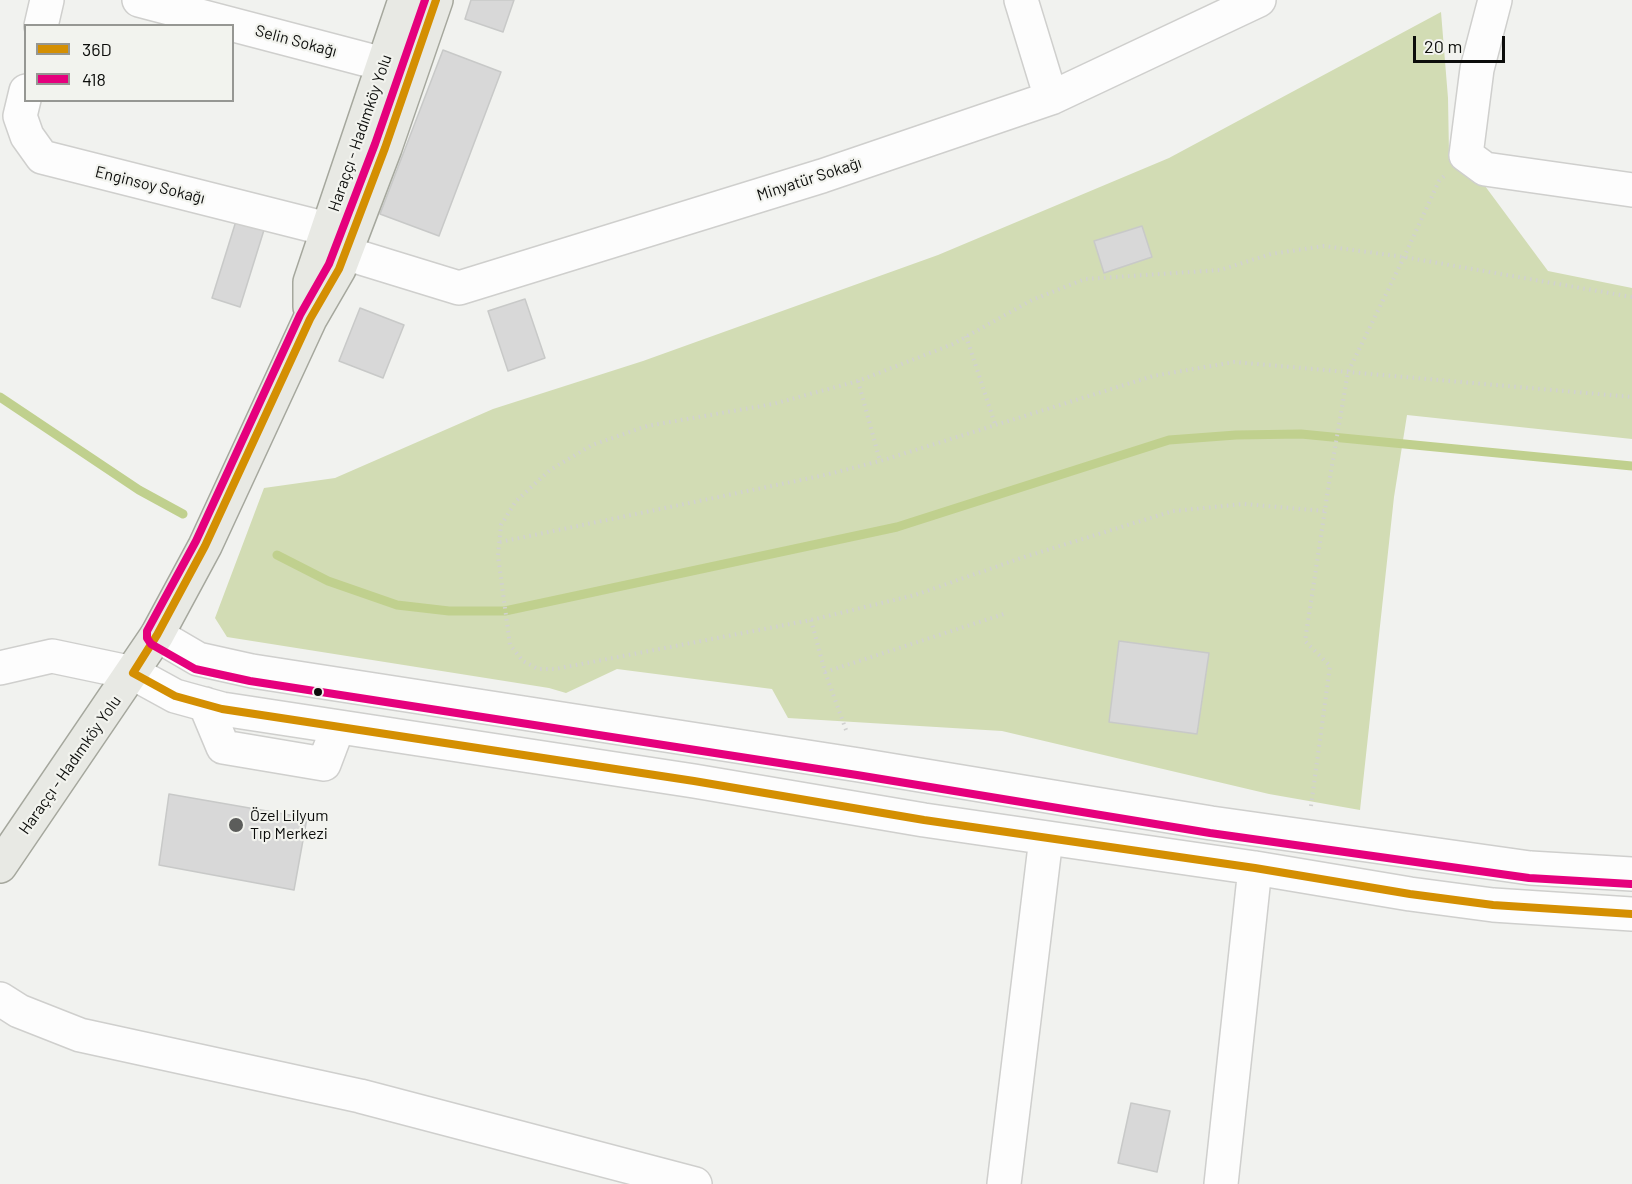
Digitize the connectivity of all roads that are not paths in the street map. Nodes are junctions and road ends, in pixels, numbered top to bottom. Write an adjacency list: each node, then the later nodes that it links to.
1 (47, 0): 8 (street)
2 (139, 0): 9 (street, Selin Sokağı)
3 (405, 0): 11 (main road, Haraççı - Hadımköy Yolu)
4 (436, 0): 15 (main road)
5 (1021, 0): 12 (street)
6 (1259, 0): 12 (street, Minyatür Sokağı)
7 (1495, 0): 14 (street)
8 (41, 24)
9 (230, 24)
10 (234, 25): 11 (street, Selin Sokağı)
11 (383, 64): 15 (main road, Haraççı - Hadımköy Yolu)
12 (1051, 98): 15 (street, Minyatür Sokağı)
13 (24, 99): 15 (street, Enginsoy Sokağı)
14 (1632, 190)
15 (336, 241): 16 (main road, Haraççı - Hadımköy Yolu)
16 (157, 635): 18 (main road, Haraççı - Hadımköy Yolu); 22 (street)
17 (0, 668): 18 (street)
18 (133, 673): 19 (street); 20 (main road, Haraççı - Hadımköy Yolu)
19 (1046, 837): 21 (street); 26 (street)
20 (0, 866)
21 (1256, 868): 23 (street); 27 (street)
22 (1632, 874)
23 (1632, 914)
24 (0, 999): 25 (street)
25 (695, 1184)
26 (1004, 1184)
27 (1221, 1184)

